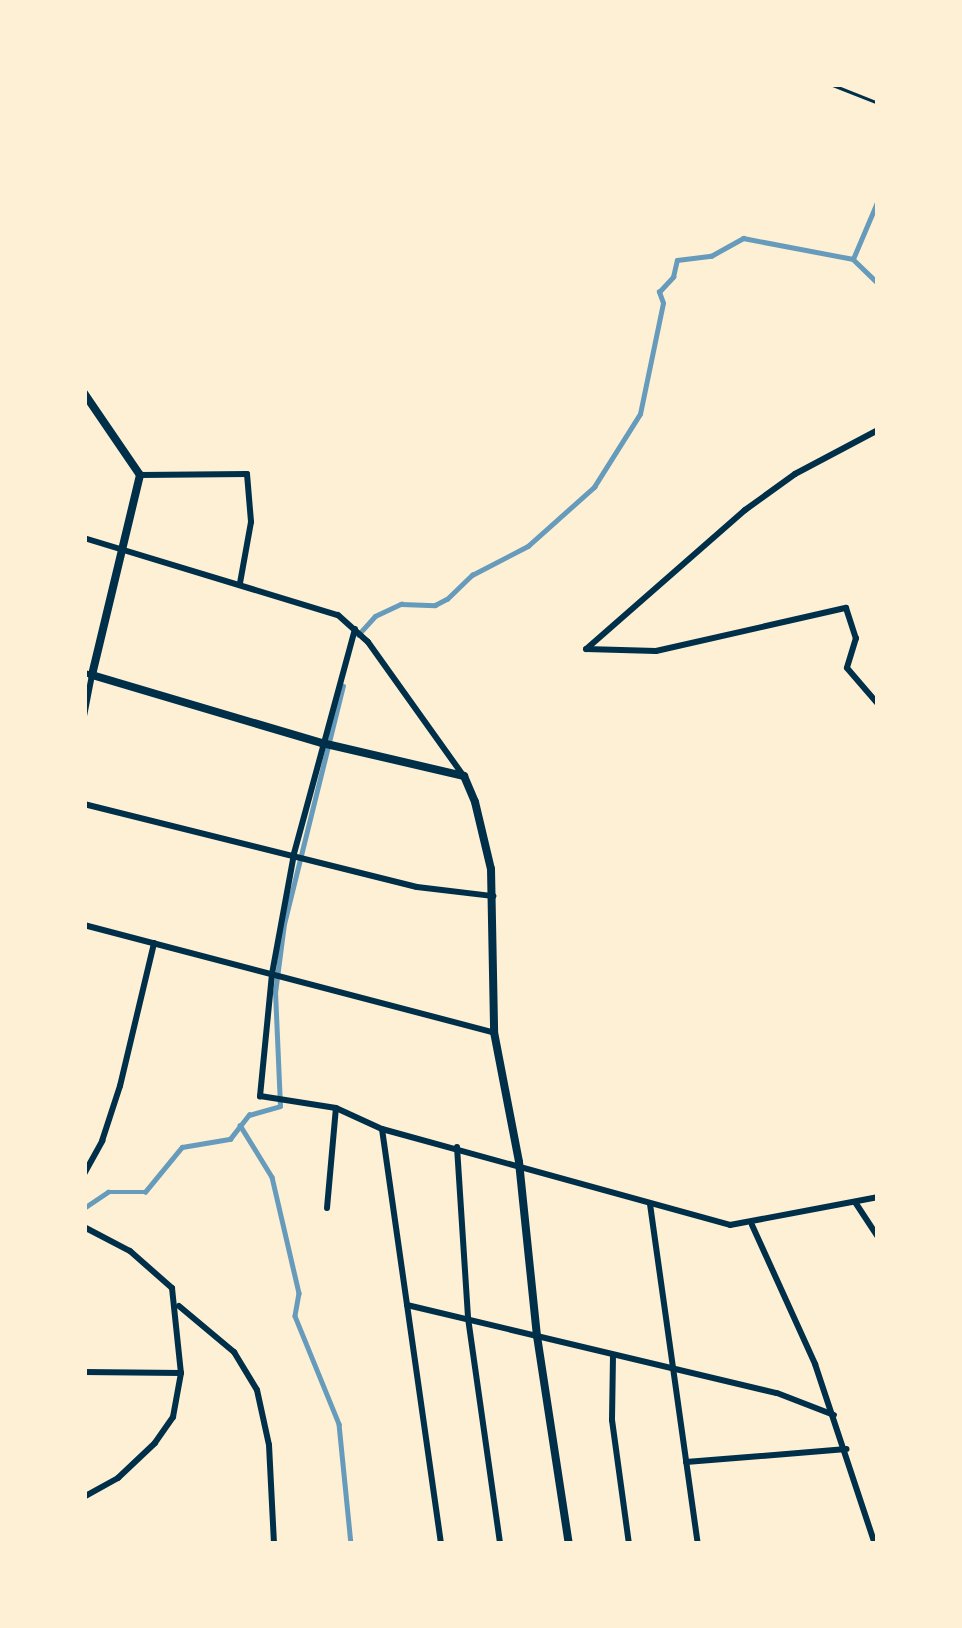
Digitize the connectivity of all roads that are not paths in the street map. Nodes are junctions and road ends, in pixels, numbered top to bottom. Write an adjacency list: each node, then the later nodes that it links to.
1 (84, 393): 3 (street)
2 (878, 430): 9 (street)
3 (140, 475): 5 (street); 6 (street)
4 (84, 538): 5 (street)
5 (122, 546): 6 (street); 8 (street)
6 (240, 583): 7 (street)
7 (356, 629): 11 (street); 12 (street)
8 (88, 674): 10 (street); 11 (street)
9 (878, 704)
10 (84, 716)
11 (322, 742): 12 (street); 14 (street)
12 (464, 776): 15 (street)
13 (84, 804): 14 (street)
14 (295, 854): 15 (street); 18 (street)
15 (493, 896): 19 (street)
16 (84, 925): 17 (street)
17 (154, 943): 18 (street); 24 (street)
18 (272, 974): 19 (street); 20 (street)
19 (494, 1032): 23 (street)
20 (336, 1108): 21 (street); 28 (street)
21 (382, 1129): 22 (street); 33 (street)
22 (458, 1147): 23 (street); 34 (street)
23 (519, 1162): 27 (street); 35 (street)
24 (84, 1174)
25 (878, 1197): 26 (street)
26 (855, 1202): 29 (street); 31 (street)
27 (650, 1204): 29 (street); 37 (street)
28 (327, 1208)
29 (752, 1225): 40 (street)
30 (84, 1227): 32 (street)
31 (878, 1238)
32 (178, 1305): 39 (street); 44 (street)
33 (407, 1306): 34 (street); 45 (street)
34 (469, 1318): 35 (street); 46 (street)
35 (537, 1336): 36 (street); 47 (street)
36 (613, 1356): 37 (street); 48 (street)
37 (674, 1371): 40 (street); 42 (street)
38 (84, 1372): 39 (street)
39 (181, 1373): 43 (street)
40 (834, 1415): 41 (street)
41 (846, 1449): 42 (street); 50 (street)
42 (686, 1462): 49 (street)
43 (84, 1497)
44 (274, 1544)
45 (441, 1544)
46 (500, 1544)
47 (569, 1544)
48 (629, 1544)
49 (698, 1544)
50 (875, 1544)

